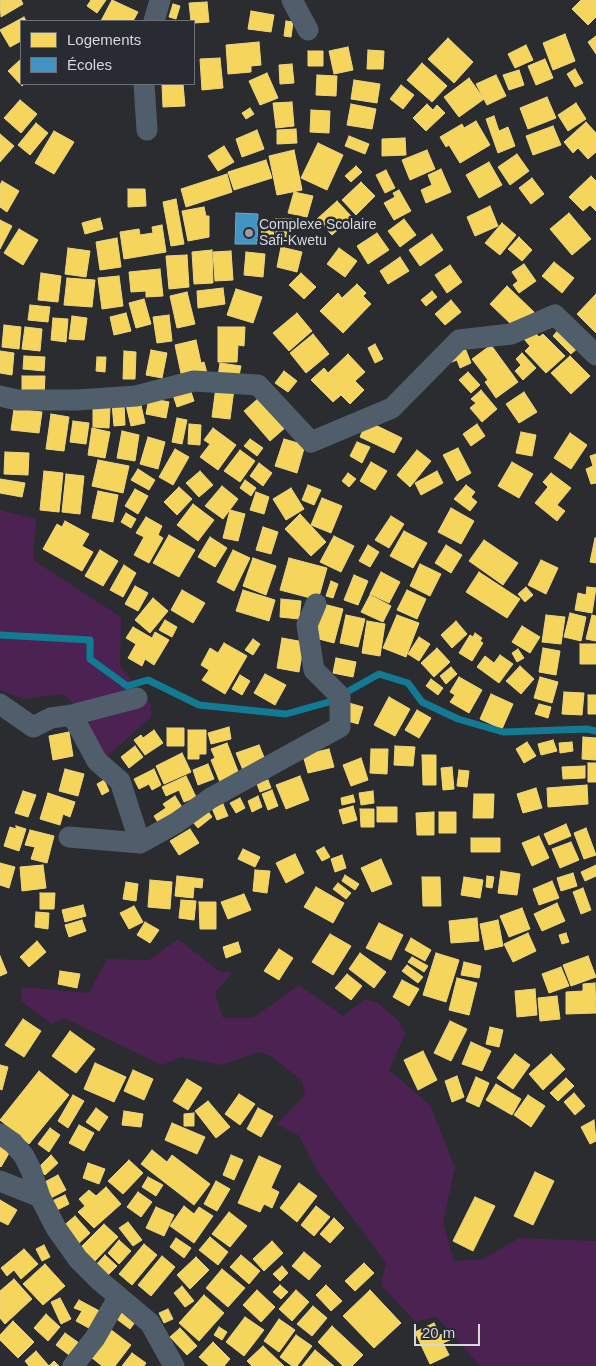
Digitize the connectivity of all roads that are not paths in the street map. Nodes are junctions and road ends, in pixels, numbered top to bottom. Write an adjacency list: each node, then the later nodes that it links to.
1 (160, 0): 3 (street)
2 (292, 0): 4 (street)
3 (154, 20)
4 (308, 30)
5 (144, 85): 6 (street)
6 (147, 130)
7 (596, 354): 8 (street)
8 (0, 396)
9 (316, 604): 14 (street)
10 (137, 698): 12 (street)
11 (0, 704): 12 (street)
12 (72, 715): 14 (street)
13 (69, 837): 14 (street)
14 (140, 843)
15 (0, 1134): 17 (street)
16 (0, 1181): 17 (street)
17 (40, 1197): 18 (street)
18 (118, 1298): 19 (street); 20 (street)
19 (73, 1366)
20 (174, 1366)

